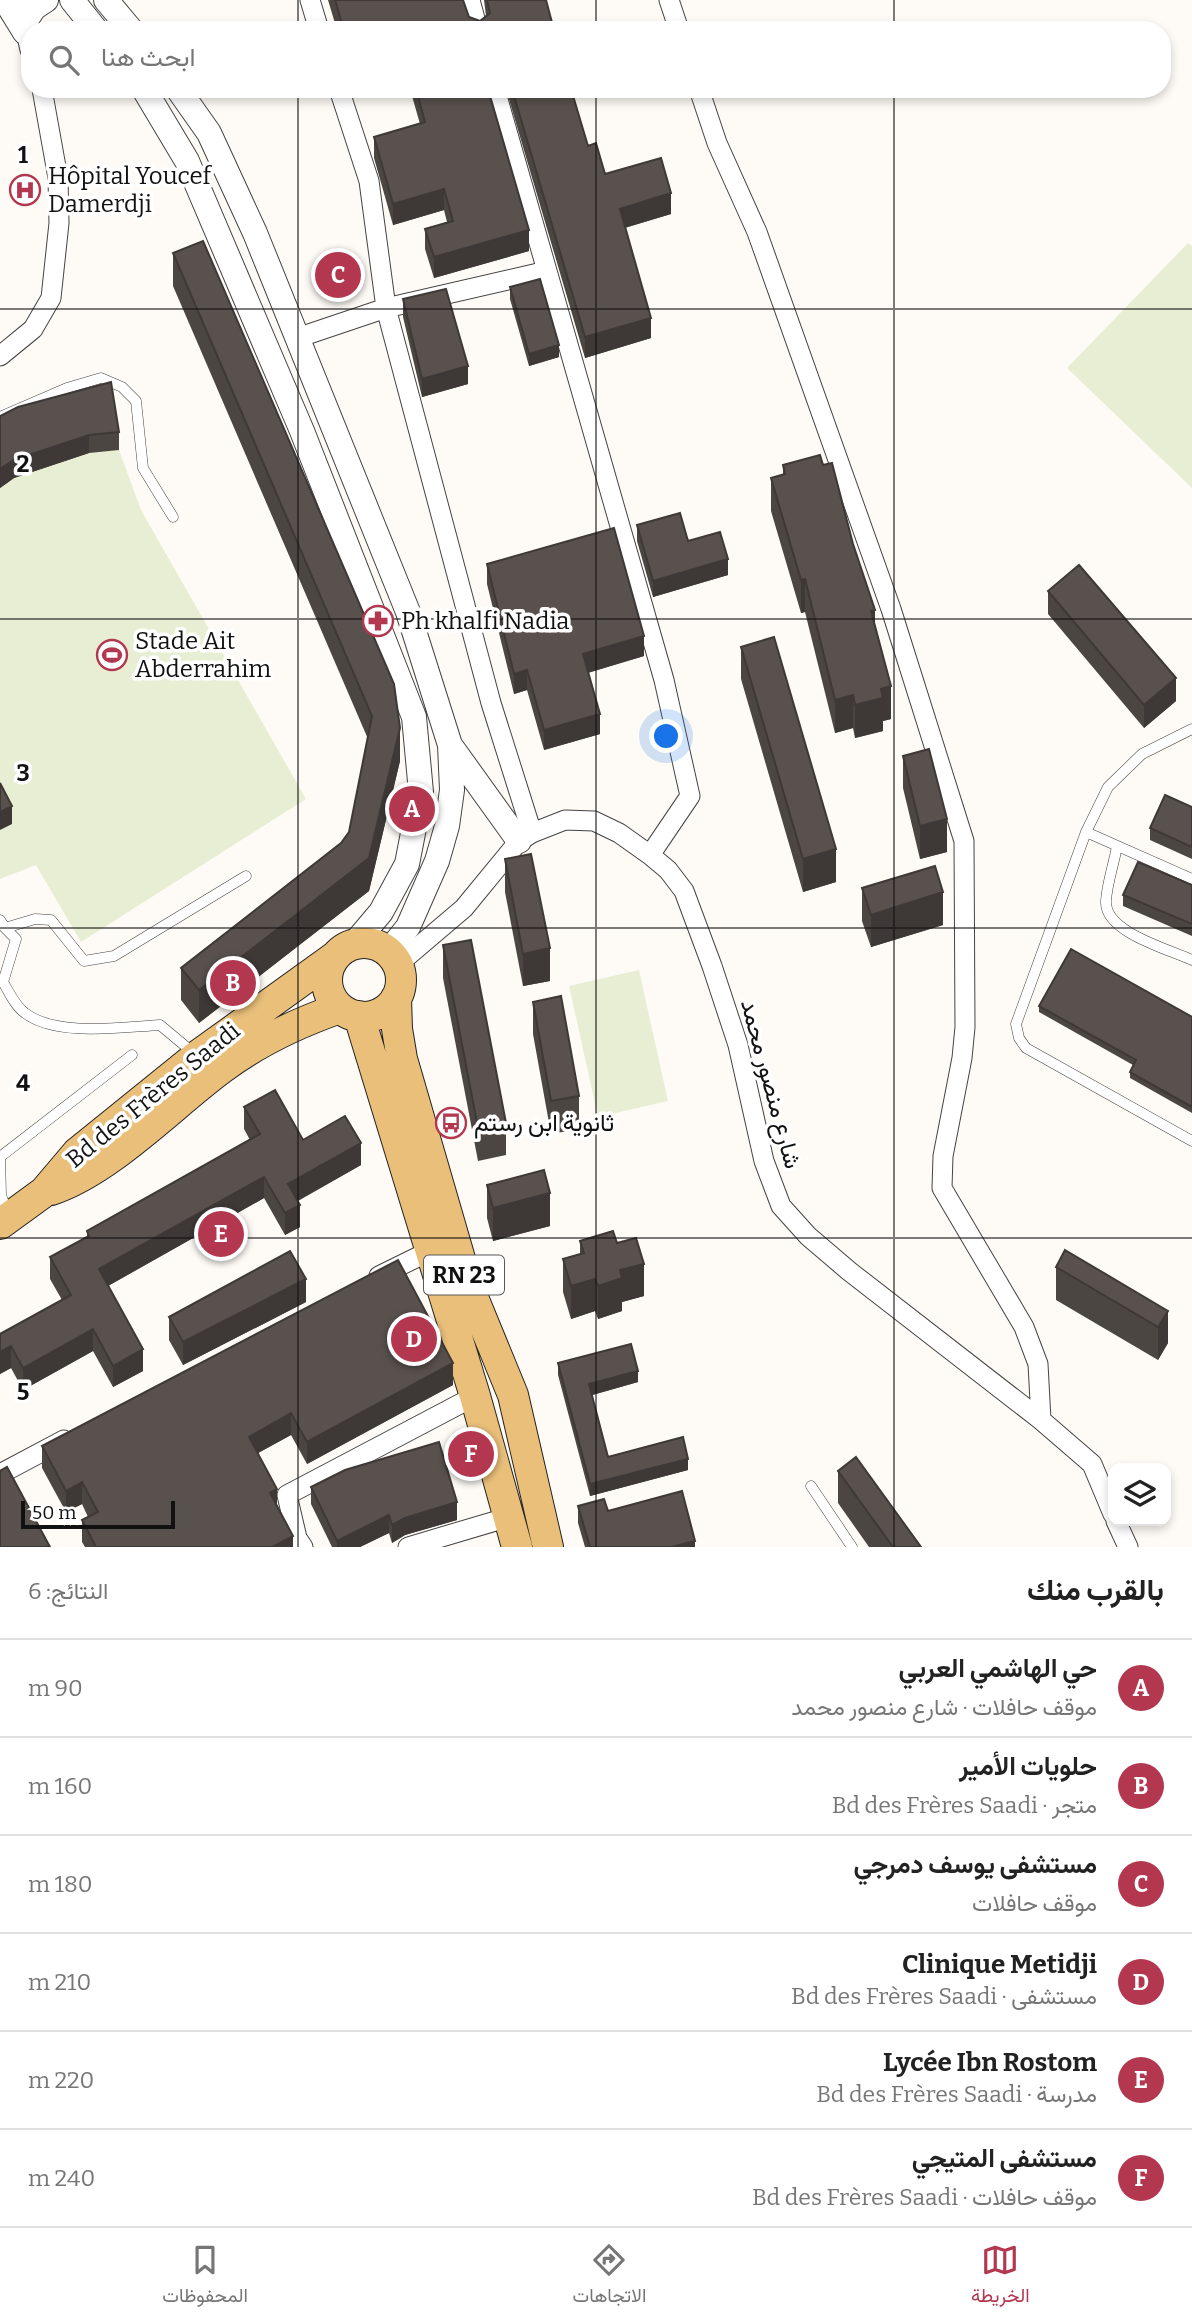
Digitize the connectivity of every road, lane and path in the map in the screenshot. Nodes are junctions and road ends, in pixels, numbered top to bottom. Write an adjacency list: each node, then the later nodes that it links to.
1 (2, 0): 14 (street)
2 (46, 0): 8 (street)
3 (72, 0): 9 (street)
4 (106, 0): 10 (street)
5 (310, 0): 11 (street)
6 (470, 0): 12 (street)
7 (669, 0): 13 (street)
8 (28, 21)
9 (89, 21)
10 (124, 21)
11 (316, 21)
12 (476, 21)
13 (676, 21)
14 (21, 23)
15 (44, 98): 26 (street)
16 (149, 98): 22 (street)
17 (184, 98): 21 (street)
18 (342, 98): 24 (street)
19 (498, 98): 23 (street)
20 (702, 98): 53 (street)
21 (255, 233): 22 (street); 25 (street)
22 (223, 247): 38 (street)
23 (547, 271): 24 (street); 34 (street)
24 (387, 308): 25 (street); 32 (street)
25 (297, 338): 30 (street)
26 (0, 356)
27 (0, 417): 28 (lane)
28 (173, 517)
29 (1192, 729): 31 (lane)
30 (450, 745): 32 (street); 39 (street)
31 (1086, 832): 33 (lane); 47 (lane)
32 (526, 837): 34 (street, شارع منصور محمد); 39 (street)
33 (1117, 846): 36 (lane); 40 (lane)
34 (650, 855): 53 (street, شارع منصور محمد)
35 (246, 876): 37 (lane)
36 (1192, 879)
37 (3, 924): 46 (lane)
38 (345, 950): 39 (main road); 42 (main road); 46 (main road, Bd des Frères Saadi)
39 (393, 959): 41 (main road)
40 (1192, 960)
41 (396, 998): 42 (main road); 50 (main road, RN 23)
42 (349, 1012): 43 (main road, Bd des Frères Saadi); 44 (main road, RN 23)
43 (300, 1022): 44 (main road); 48 (main road, Bd des Frères Saadi)
44 (371, 1051): 50 (main road, RN 23)
45 (132, 1055): 49 (lane)
46 (197, 1056): 48 (main road, Bd des Frères Saadi)
47 (1192, 1142)
48 (44, 1192): 49 (main road, Bd des Frères Saadi)
49 (4, 1221)
50 (441, 1246): 51 (street); 52 (main road, RN 23); 63 (main road, RN 23)
51 (363, 1285)
52 (475, 1396): 58 (main road, RN 23); 60 (street)
53 (1041, 1420): 57 (street, شارع منصور محمد)
54 (85, 1430): 55 (street)
55 (0, 1474)
56 (811, 1486): 64 (lane)
57 (1108, 1503)
58 (509, 1517): 61 (street); 62 (main road, RN 23)
59 (1118, 1526): 65 (street)
60 (303, 1547)
61 (408, 1547)
62 (517, 1547)
63 (548, 1547)
64 (852, 1547)
65 (1128, 1547)

